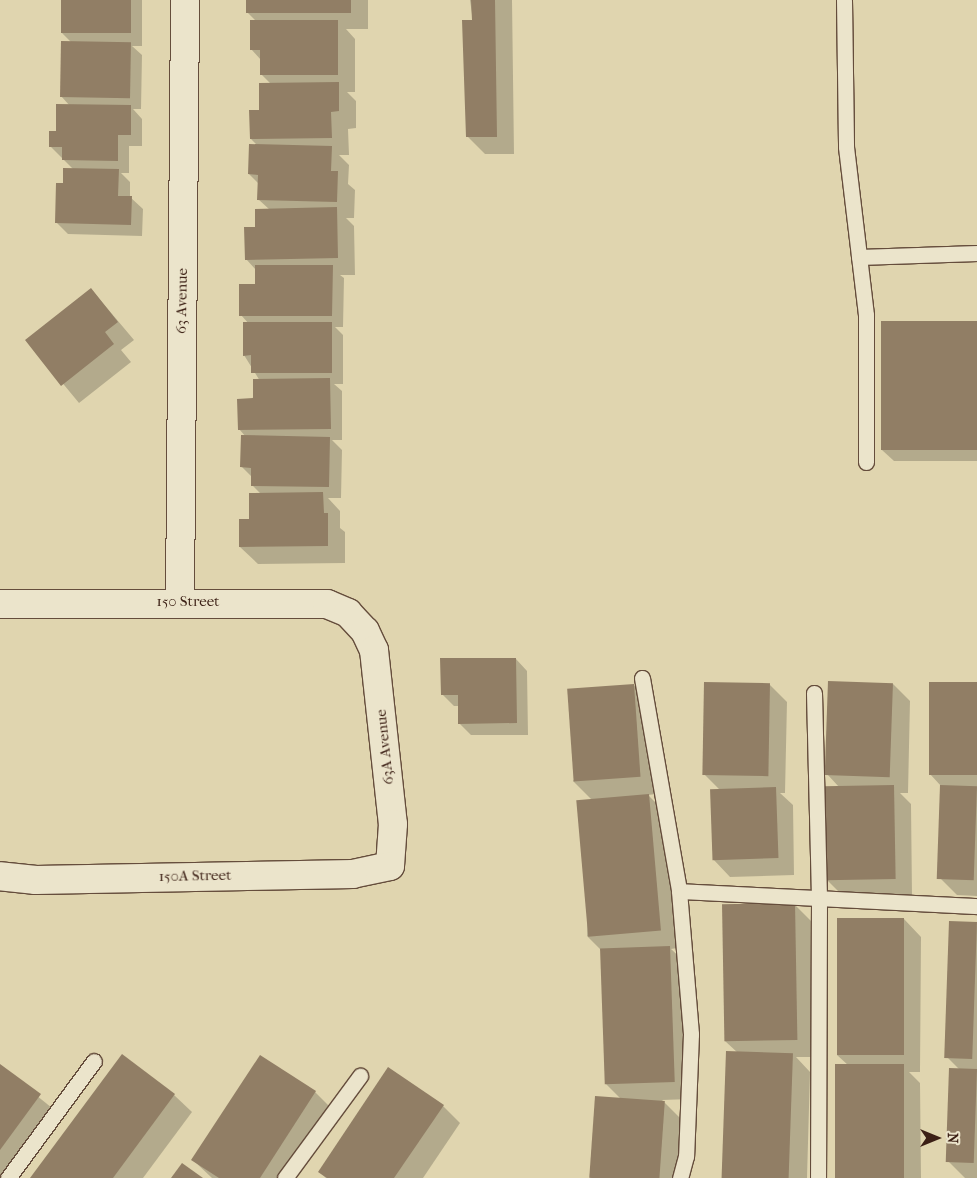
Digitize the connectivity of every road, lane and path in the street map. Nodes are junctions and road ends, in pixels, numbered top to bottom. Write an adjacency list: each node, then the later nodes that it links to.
1 (185, 0): 6 (street, 63 Avenue)
2 (844, 0): 4 (lane)
3 (977, 253): 4 (lane)
4 (859, 257): 5 (lane)
5 (866, 462)
6 (180, 601): 7 (street, 150 Street); 8 (street, 150 Street)
7 (0, 604)
8 (365, 631): 11 (street, 63A Avenue)
9 (642, 678): 13 (lane)
10 (814, 693): 14 (lane)
11 (390, 866): 12 (street, 150A Street)
12 (0, 876)
13 (679, 891): 14 (lane); 20 (lane)
14 (819, 900): 15 (lane); 21 (lane)
15 (977, 906)
16 (94, 1060): 18 (lane)
17 (360, 1076): 19 (lane)
18 (8, 1178)
19 (285, 1178)
20 (680, 1178)
21 (818, 1178)

